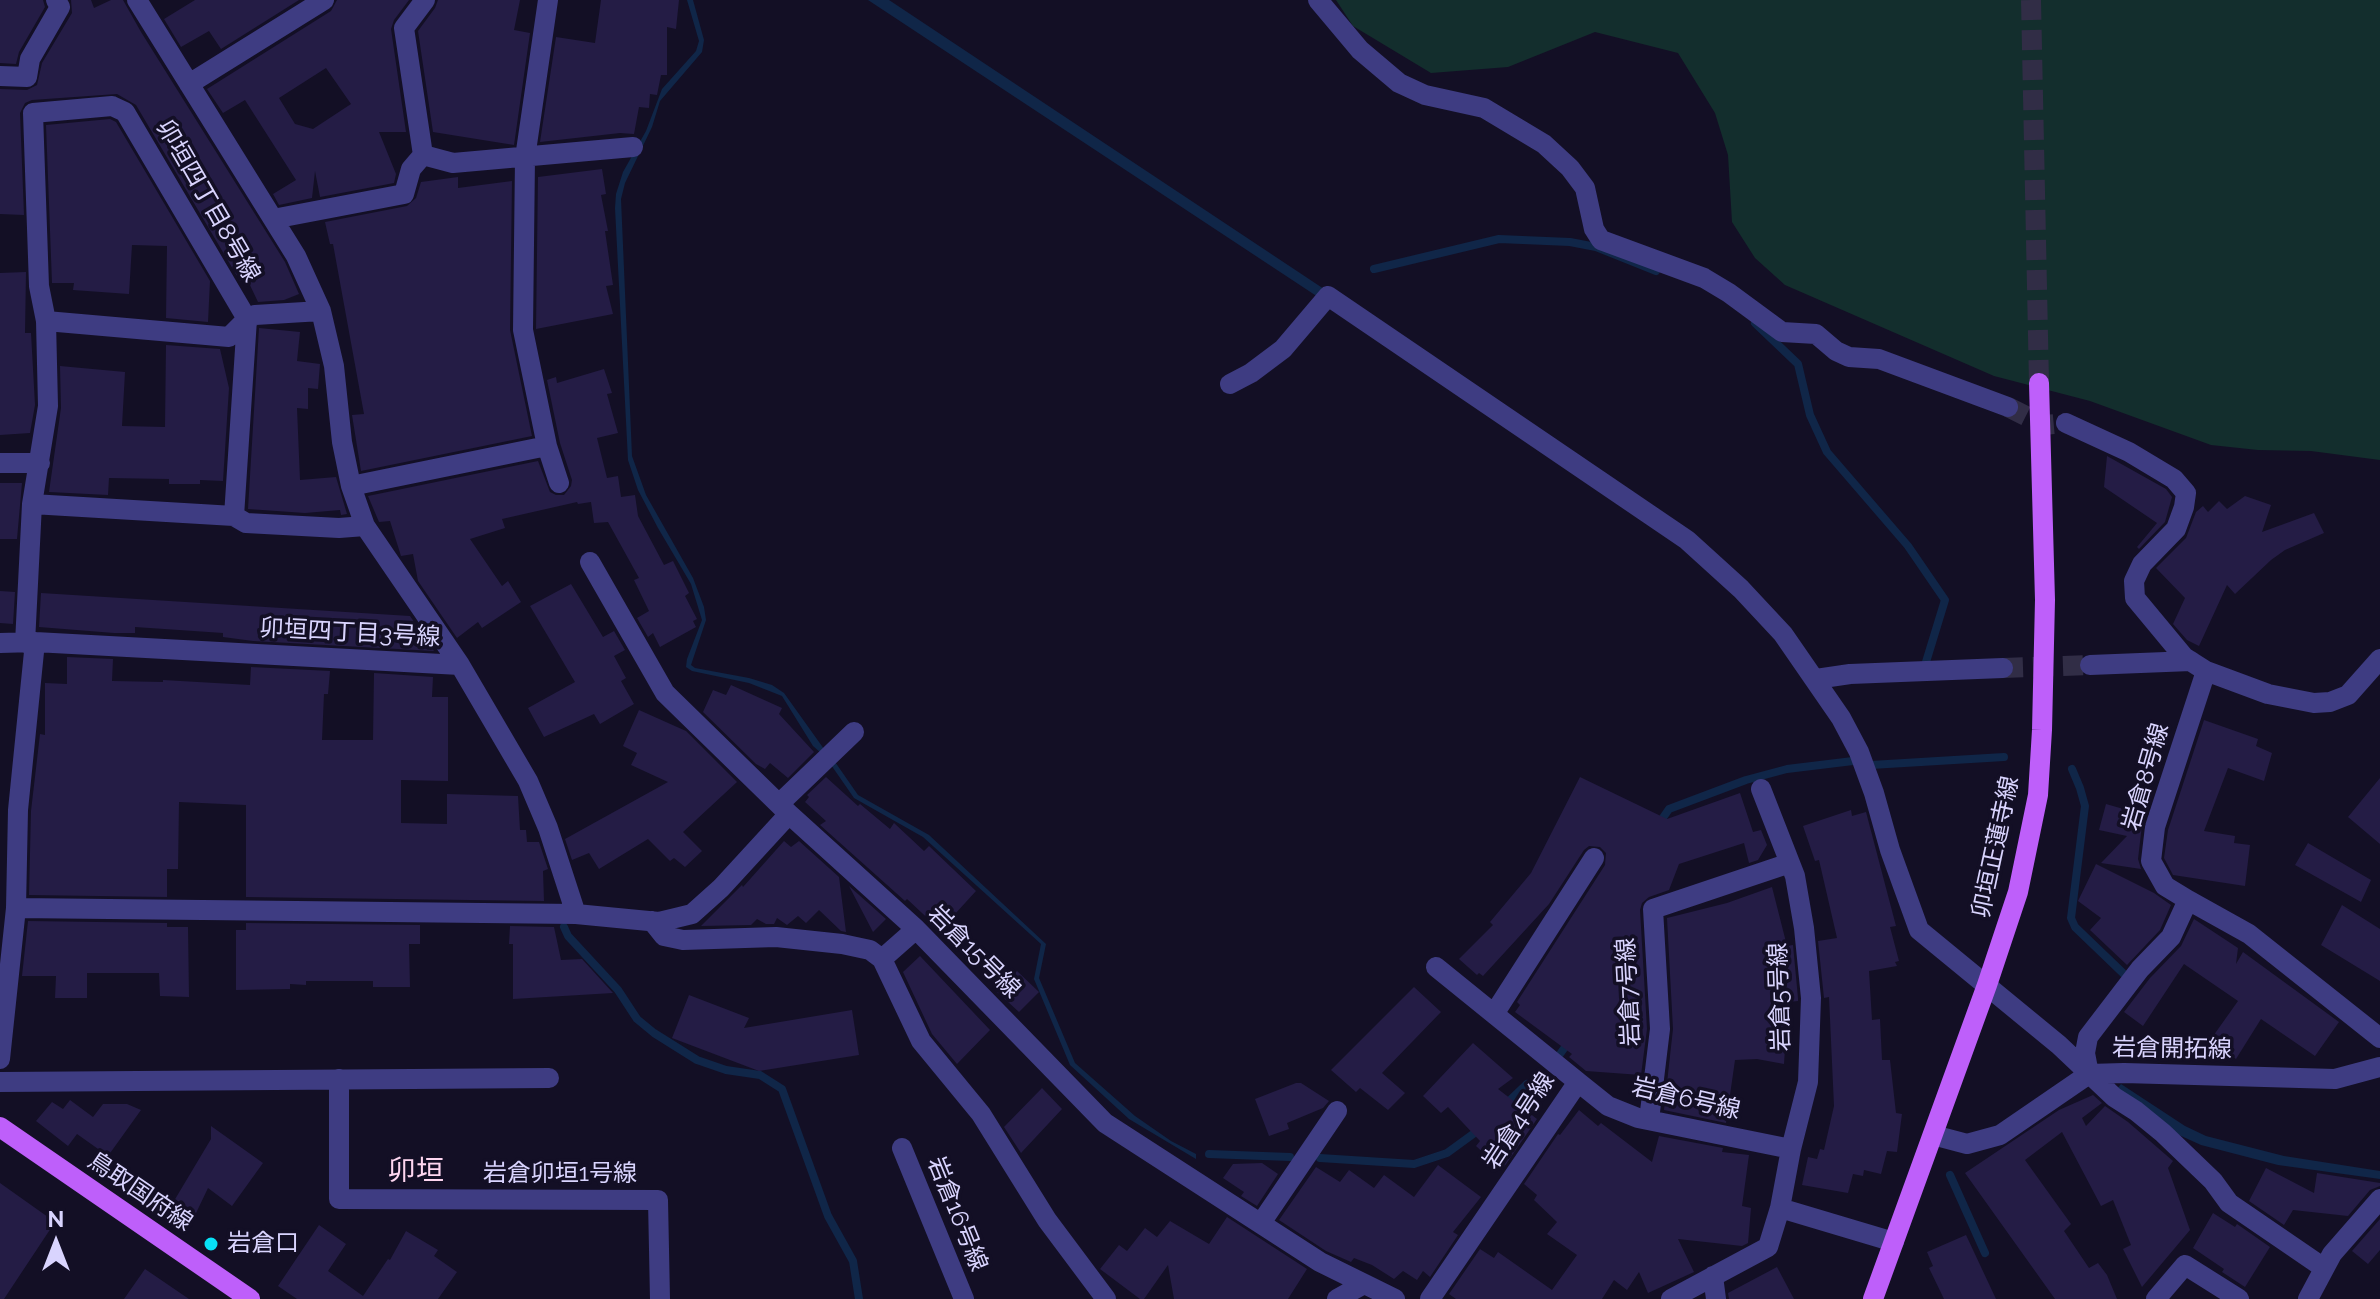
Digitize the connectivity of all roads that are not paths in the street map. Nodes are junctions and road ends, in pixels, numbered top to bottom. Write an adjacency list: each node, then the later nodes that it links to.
1 (56, 0): 8 (street)
2 (137, 0): 9 (street, 卯垣四丁目3号線)
3 (324, 0): 9 (street)
4 (425, 0): 12 (street)
5 (548, 0): 13 (street)
6 (1318, 0): 20 (street)
7 (0, 76): 8 (street)
8 (27, 77): 10 (street)
9 (189, 84): 14 (street, 卯垣四丁目3号線)
10 (33, 113): 16 (street, 卯垣四丁目8号線); 17 (street)
11 (633, 147): 13 (street)
12 (423, 155): 13 (street); 14 (street)
13 (525, 158): 22 (street)
14 (273, 219): 15 (street, 卯垣四丁目3号線)
15 (321, 311): 16 (street); 26 (street, 卯垣四丁目3号線)
16 (247, 319): 17 (street); 28 (street, 卯垣四丁目8号線)
17 (46, 321): 24 (street)
18 (2039, 383): 51 (main road, 卯垣正蓮寺線)
19 (1230, 384): 38 (street)
20 (2008, 407)
21 (2066, 423): 35 (street)
22 (547, 446): 25 (street); 26 (street)
23 (0, 463): 24 (street)
24 (40, 463): 27 (street)
25 (559, 483)
26 (351, 486): 29 (street, 卯垣四丁目3号線)
27 (32, 504): 28 (street); 32 (street)
28 (234, 516): 29 (street)
29 (365, 526): 33 (street, 卯垣四丁目3号線)
30 (590, 562): 41 (street, 岩倉15号線)
31 (0, 643): 32 (street, 卯垣四丁目3号線)
32 (30, 643): 33 (street, 卯垣四丁目3号線); 45 (street)
33 (460, 665): 46 (street)
34 (2090, 665): 35 (street)
35 (2198, 666): 37 (street); 44 (street, 岩倉8号線)
36 (2003, 668): 38 (street)
37 (2377, 670)
38 (1816, 679): 51 (street)
39 (854, 732): 41 (street)
40 (1761, 789): 43 (street, 岩倉5号線)
41 (784, 809): 47 (street); 48 (street, 岩倉15号線)
42 (1594, 858): 52 (street)
43 (1790, 863): 62 (street, 岩倉7号線); 66 (street, 岩倉5号線)
44 (2188, 900): 53 (street, 岩倉8号線); 56 (street)
45 (16, 908): 46 (street); 54 (street)
46 (576, 914): 47 (street)
47 (652, 921): 49 (street)
48 (916, 929): 49 (street); 69 (street, 岩倉15号線)
49 (882, 959): 77 (street)
50 (1436, 967): 52 (street, 岩倉4号線)
51 (1987, 985): 56 (street); 64 (main road, 卯垣正蓮寺線)
52 (1494, 1014): 60 (street, 岩倉4号線)
53 (2380, 1038)
54 (0, 1059)
55 (2380, 1067): 56 (street, 岩倉開拓線)
56 (2089, 1074): 64 (street, 岩倉開拓線); 71 (street)
57 (549, 1078): 58 (street)
58 (339, 1079): 59 (street); 75 (street, 岩倉卯垣1号線)
59 (0, 1082)
60 (1578, 1082): 62 (street, 岩倉6号線); 80 (street, 岩倉4号線)
61 (1337, 1111): 69 (street)
62 (1649, 1120): 66 (street, 岩倉6号線)
63 (0, 1127): 74 (main road, 鳥取国府線)
64 (1933, 1135): 70 (main road, 卯垣正蓮寺線)
65 (902, 1148): 76 (street, 岩倉16号線)
66 (1791, 1149): 68 (street, 岩倉5号線)
67 (2380, 1199): 71 (street)
68 (1780, 1208): 70 (street); 72 (street)
69 (1261, 1223): 73 (street, 岩倉15号線)
70 (1894, 1242): 83 (main road, 卯垣正蓮寺線)
71 (2324, 1268): 86 (street)
72 (1713, 1276): 81 (street); 82 (street)
73 (1364, 1284): 78 (street); 79 (street, 岩倉15号線)
74 (250, 1299)
75 (660, 1299)
76 (964, 1299)
77 (1106, 1299)
78 (1337, 1299)
79 (1395, 1299)
80 (1430, 1299)
81 (1671, 1299)
82 (1716, 1299)
83 (1873, 1299)
84 (2156, 1299): 85 (street)
85 (2239, 1299)
86 (2308, 1299)

